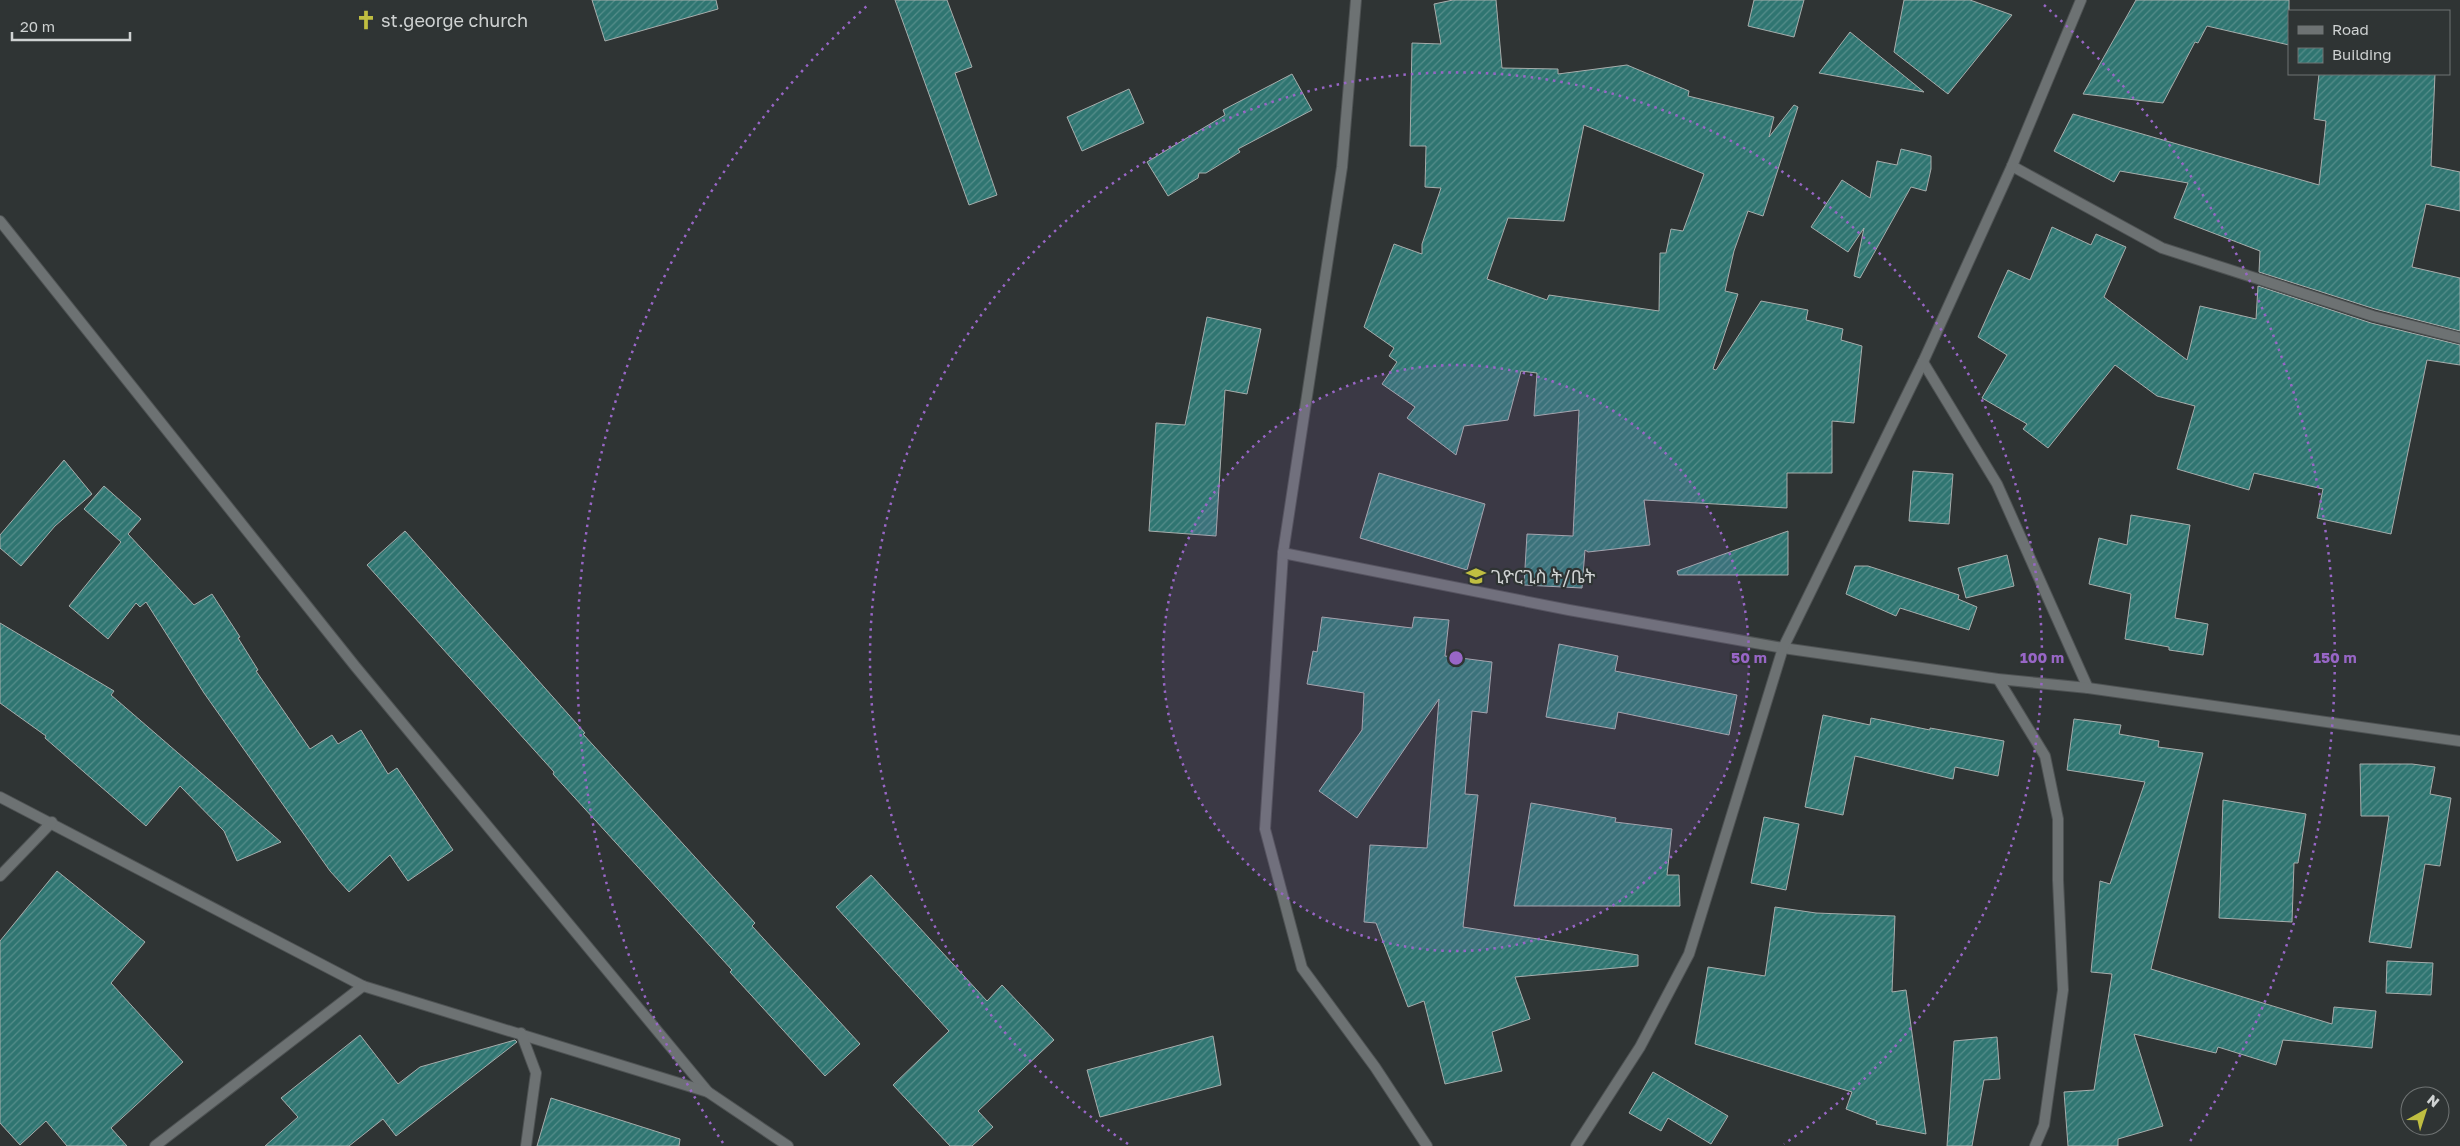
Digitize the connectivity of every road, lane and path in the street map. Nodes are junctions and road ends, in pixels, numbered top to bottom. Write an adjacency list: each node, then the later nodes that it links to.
1 (1356, 0): 7 (street)
2 (2081, 0): 3 (street)
3 (2012, 166): 5 (street); 6 (street)
4 (0, 221): 17 (street)
5 (2460, 338)
6 (1923, 362): 8 (street); 10 (street)
7 (1283, 553): 8 (street); 21 (street)
8 (1783, 648): 9 (street); 22 (street)
9 (1998, 679): 10 (street); 23 (street)
10 (2088, 688): 11 (street)
11 (2460, 741)
12 (0, 797): 13 (street)
13 (52, 822): 14 (street); 15 (street)
14 (0, 876)
15 (363, 986): 16 (street); 18 (street)
16 (521, 1033): 17 (street); 19 (street)
17 (708, 1092): 20 (street)
18 (154, 1146)
19 (526, 1146)
20 (788, 1146)
21 (1427, 1146)
22 (1576, 1146)
23 (2035, 1146)

